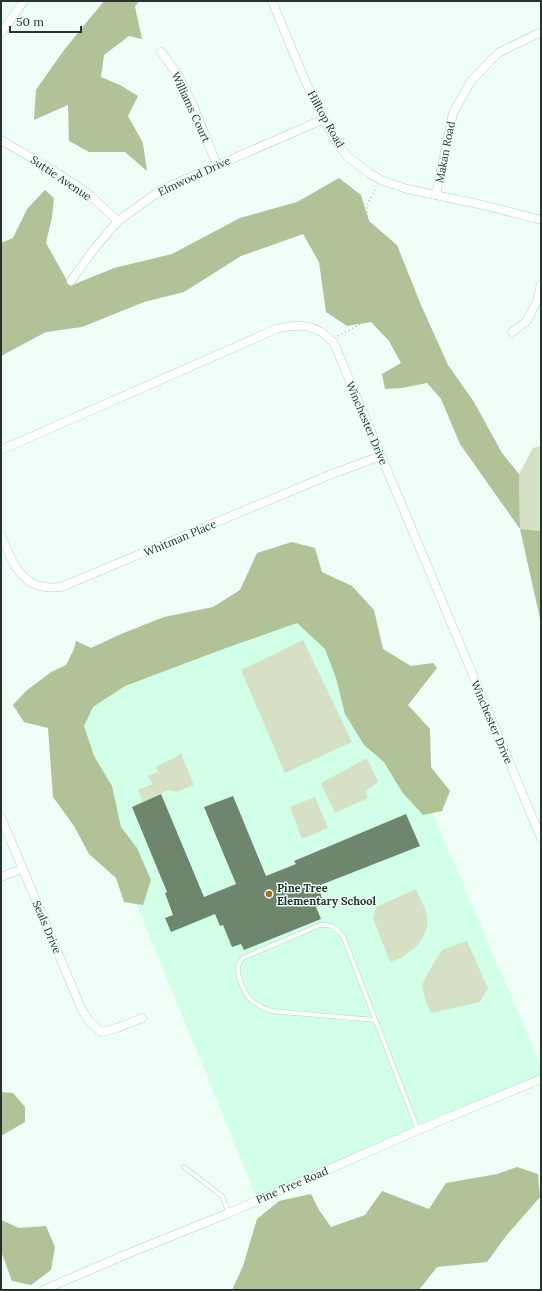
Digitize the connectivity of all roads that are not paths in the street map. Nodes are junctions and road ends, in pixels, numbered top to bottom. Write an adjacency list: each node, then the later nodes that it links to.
1 (24, 1): 4 (street)
2 (272, 1): 6 (street, Hilltop Road)
3 (541, 32): 9 (street, Makan Road)
4 (1, 33)
5 (161, 52): 8 (street, Williams Court)
6 (324, 119): 8 (street, Elmwood Drive); 9 (street, Hilltop Road)
7 (1, 140): 11 (street, Suttie Avenue)
8 (217, 165): 11 (street, Elmwood Drive)
9 (436, 195): 10 (street, Hilltop Road)
10 (541, 220)
11 (118, 221): 12 (street, Elmwood Drive)
12 (71, 281)
13 (541, 284): 14 (street)
14 (512, 332)
15 (1, 450): 16 (street, Winchester Drive)
16 (381, 456): 17 (street, Whitman Place); 19 (street, Winchester Drive)
17 (1, 535)
18 (1, 817): 20 (street, Seals Drive)
19 (541, 838)
20 (22, 869): 21 (street); 22 (street, Seals Drive)
21 (1, 878)
22 (142, 1018)
23 (375, 1020): 23 (lane); 25 (lane)
24 (541, 1079): 25 (street, Pine Tree Road)
25 (418, 1130): 27 (street, Pine Tree Road)
26 (184, 1167): 27 (lane)
27 (229, 1213): 28 (street, Pine Tree Road)
28 (43, 1290)

